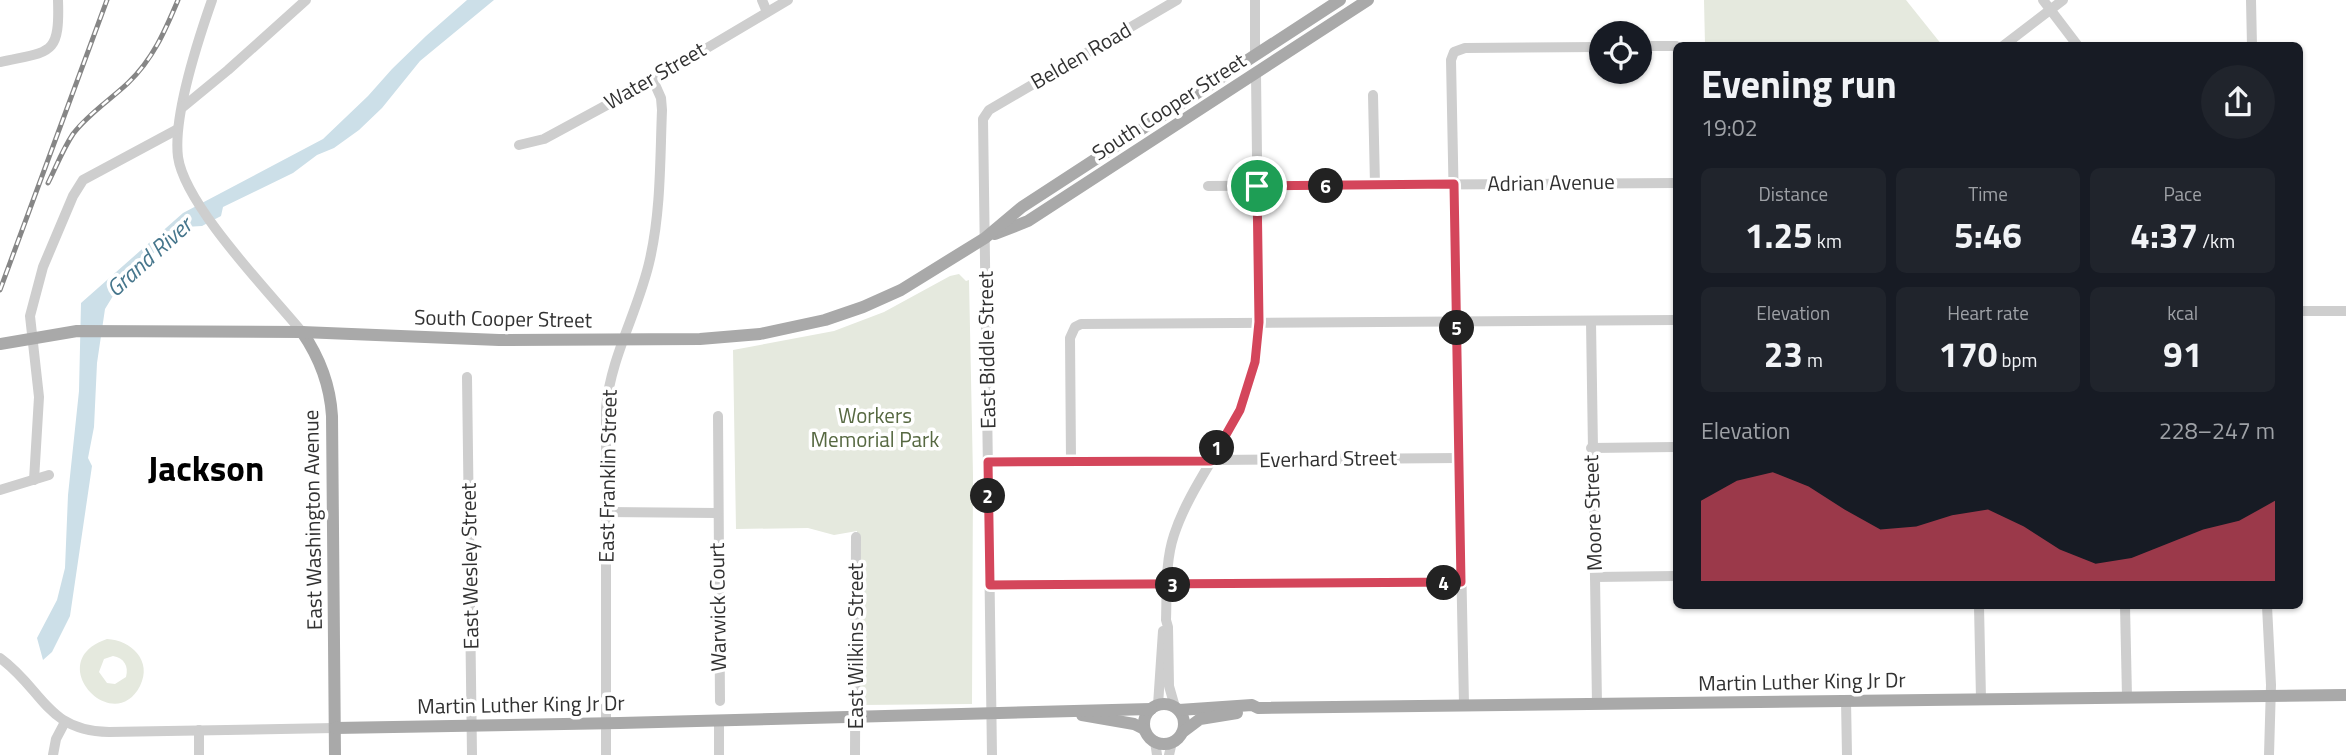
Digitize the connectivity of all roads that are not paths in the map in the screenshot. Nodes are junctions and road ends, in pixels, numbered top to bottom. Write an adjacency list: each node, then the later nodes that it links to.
1 (58, 0): 22 (street)
2 (212, 0): 26 (street, East Washington Avenue)
3 (306, 0): 26 (street)
4 (762, 0): 14 (street)
5 (788, 0): 14 (street, Water Street)
6 (1177, 0): 27 (street, Belden Road)
7 (1255, 0): 21 (street)
8 (1340, 0): 21 (main road, South Cooper Street)
9 (1368, 0): 23 (main road, South Cooper Street)
10 (2043, 0): 13 (street)
11 (2063, 0): 13 (street)
12 (2251, 0): 17 (street)
13 (2050, 9): 15 (street); 16 (street)
14 (767, 12): 24 (street, Water Street)
15 (2008, 42)
16 (2075, 42)
17 (2252, 42)
18 (1652, 46): 19 (street)
19 (1673, 46)
20 (1589, 47): 31 (street)
21 (1255, 55): 23 (main road); 35 (main road, South Cooper Street)
22 (0, 62)
23 (1256, 74): 34 (street); 35 (main road, South Cooper Street)
24 (653, 80): 29 (street, Water Street); 44 (street, East Franklin Street)
25 (1373, 95): 32 (street)
26 (182, 107): 28 (street, East Washington Avenue)
27 (985, 113): 35 (street, East Biddle Street)
28 (178, 129): 42 (street, East Washington Avenue); 43 (street)
29 (519, 145)
30 (1673, 183): 31 (street, Adrian Avenue)
31 (1454, 184): 32 (street, Adrian Avenue); 40 (street)
32 (1375, 185): 34 (street, Adrian Avenue)
33 (1208, 186): 34 (street, Adrian Avenue)
34 (1257, 186): 39 (street)
35 (985, 238): 44 (main road, South Cooper Street); 53 (street, East Biddle Street)
36 (2303, 311): 37 (street)
37 (2346, 311)
38 (1673, 320): 41 (street)
39 (1259, 322): 40 (street); 51 (street); 52 (street)
40 (1457, 322): 41 (street); 50 (street)
41 (1591, 322): 49 (street, Moore Street)
42 (302, 332): 43 (main road, South Cooper Street); 44 (main road, South Cooper Street); 88 (main road, East Washington Avenue)
43 (34, 337): 45 (main road, South Cooper Street); 55 (street)
44 (623, 339): 57 (street, East Franklin Street)
45 (1, 346)
46 (467, 377): 87 (street, East Wesley Street)
47 (718, 416): 58 (street, Warwick Court)
48 (1673, 447): 49 (street)
49 (1591, 448): 61 (street, Moore Street)
50 (1459, 458): 52 (street, Everhard Street); 62 (street)
51 (1071, 460): 52 (street, Everhard Street); 53 (street, Everhard Street)
52 (1211, 461): 64 (street)
53 (988, 462): 63 (street, East Biddle Street)
54 (49, 475): 55 (street)
55 (34, 480): 56 (street)
56 (0, 490)
57 (606, 512): 58 (street, Warwick Court); 86 (street, East Franklin Street)
58 (717, 513): 75 (street, Warwick Court)
59 (856, 537): 83 (street, East Wilkins Street)
60 (1673, 576): 61 (street)
61 (1595, 577): 76 (street, Moore Street)
62 (1461, 582): 64 (street); 77 (street)
63 (990, 585): 64 (street); 82 (street, East Biddle Street)
64 (1167, 585): 68 (street)
65 (1979, 609): 73 (street)
66 (2125, 609): 71 (street)
67 (2267, 609): 72 (street)
68 (1166, 620): 78 (street); 80 (street)
69 (0, 657): 85 (street, Martin Luther King Jr Dr)
70 (2346, 695): 72 (main road, Martin Luther King Jr Dr)
71 (2127, 697): 72 (main road, Martin Luther King Jr Dr); 73 (main road, Martin Luther King Jr Dr)
72 (2270, 697): 105 (street)
73 (1981, 699): 74 (main road, Martin Luther King Jr Dr)
74 (1846, 700): 76 (main road, Martin Luther King Jr Dr); 104 (street)
75 (720, 701)
76 (1597, 704): 77 (main road, Martin Luther King Jr Dr)
77 (1464, 705): 79 (main road, Martin Luther King Jr Dr)
78 (1154, 707): 80 (main road); 81 (main road, Martin Luther King Jr Dr); 89 (main road)
79 (1258, 708): 80 (main road, Martin Luther King Jr Dr); 91 (main road, Martin Luther King Jr Dr)
80 (1177, 709): 91 (main road)
81 (1072, 712): 82 (main road, Martin Luther King Jr Dr); 89 (main road, Martin Luther King Jr Dr)
82 (992, 714): 83 (main road, Martin Luther King Jr Dr); 101 (street, East Biddle Street)
83 (856, 717): 84 (main road, Martin Luther King Jr Dr); 100 (street, East Wilkins Street)
84 (719, 720): 86 (main road, Martin Luther King Jr Dr); 99 (street)
85 (65, 722): 90 (street, Martin Luther King Jr Dr); 94 (street)
86 (606, 723): 87 (main road, Martin Luther King Jr Dr); 98 (street, East Franklin Street)
87 (472, 726): 88 (main road, Martin Luther King Jr Dr); 97 (street, East Wesley Street)
88 (335, 727): 90 (street, Martin Luther King Jr Dr); 96 (main road, East Washington Avenue)
89 (1144, 729): 92 (main road)
90 (199, 730): 95 (street)
91 (1184, 731): 93 (main road)
92 (1155, 741): 93 (main road); 102 (street)
93 (1172, 742): 103 (street)
94 (53, 755)
95 (199, 755)
96 (335, 755)
97 (472, 755)
98 (606, 755)
99 (719, 755)
100 (855, 755)
101 (992, 755)
102 (1157, 755)
103 (1169, 755)
104 (1847, 755)
105 (2269, 755)

